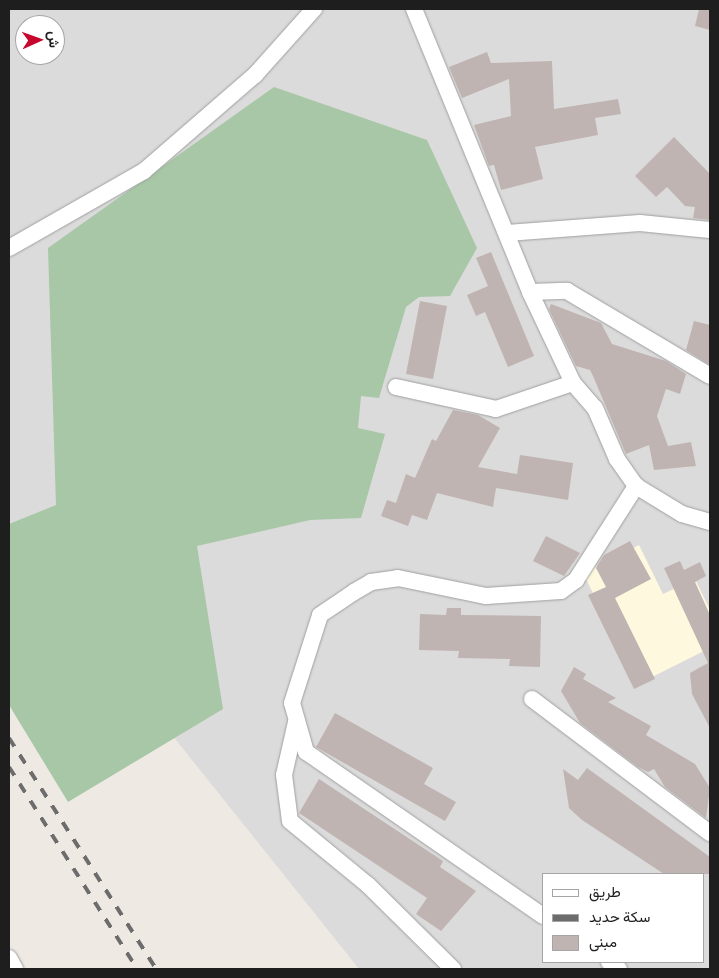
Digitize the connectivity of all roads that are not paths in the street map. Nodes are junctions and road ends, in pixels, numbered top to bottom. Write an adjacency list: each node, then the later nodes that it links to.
1 (314, 9): 5 (street)
2 (414, 9): 4 (street)
3 (710, 230): 4 (street)
4 (507, 233): 6 (street)
5 (9, 248)
6 (530, 292): 7 (street); 8 (street)
7 (710, 376)
8 (573, 383): 9 (street); 10 (street)
9 (396, 386)
10 (636, 486): 11 (street); 13 (street)
11 (710, 522)
12 (532, 699): 14 (street)
13 (296, 722): 15 (street); 18 (street)
14 (710, 833)
15 (542, 915)
16 (9, 958): 17 (street)
17 (15, 969)
18 (453, 969)

